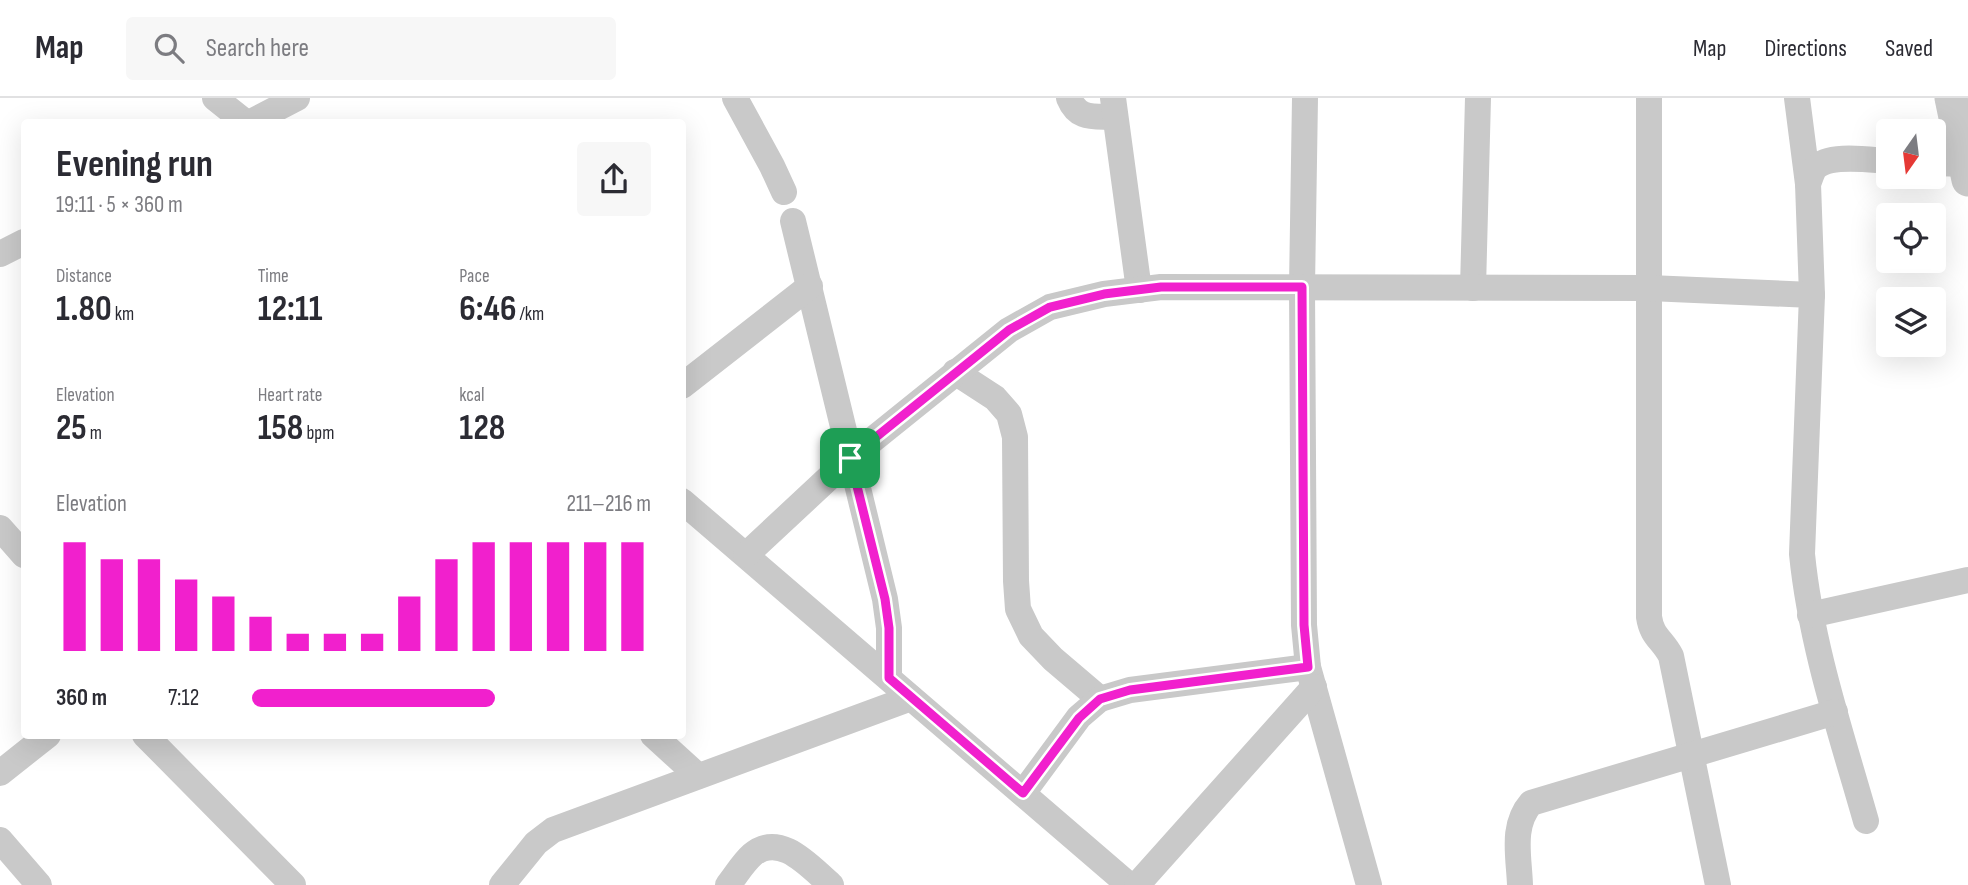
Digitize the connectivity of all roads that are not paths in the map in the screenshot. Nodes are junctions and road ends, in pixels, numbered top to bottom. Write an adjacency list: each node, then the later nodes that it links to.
1 (215, 98): 11 (street)
2 (297, 98): 12 (street)
3 (735, 98): 16 (street)
4 (1069, 98): 10 (street)
5 (1305, 98): 21 (street)
6 (1478, 98): 22 (street)
7 (1648, 98): 23 (street)
8 (1797, 98): 15 (street)
9 (1951, 98): 14 (street)
10 (1113, 107): 24 (street)
11 (241, 119)
12 (257, 119)
13 (1876, 160): 15 (street)
14 (1956, 169)
15 (1808, 184): 25 (street)
16 (784, 192)
17 (793, 221): 20 (street)
18 (21, 244): 19 (street)
19 (0, 254)
20 (810, 286): 27 (street); 28 (street)
21 (1302, 287): 22 (street); 24 (street); 35 (street)
22 (1473, 288): 23 (street)
23 (1649, 288): 25 (street); 43 (street)
24 (1139, 290): 26 (street)
25 (1812, 295): 34 (street)
26 (956, 372): 28 (street); 38 (street)
27 (686, 383)
28 (850, 458): 32 (street); 36 (street)
29 (686, 504): 32 (street)
30 (0, 528): 31 (street)
31 (21, 552)
32 (746, 555): 36 (street)
33 (1968, 580): 34 (street)
34 (1810, 615): 39 (street)
35 (1311, 677): 38 (street); 55 (street); 56 (street)
36 (889, 678): 37 (street)
37 (911, 698): 45 (street); 46 (street)
38 (1100, 699): 46 (street)
39 (1835, 712): 43 (street); 47 (street)
40 (43, 739): 44 (street)
41 (149, 739): 50 (street)
42 (657, 739): 45 (street)
43 (1691, 754): 57 (street); 58 (street)
44 (0, 773)
45 (698, 776): 51 (street)
46 (1023, 793): 54 (street)
47 (1866, 821)
48 (1, 841): 49 (street)
49 (39, 885)
50 (293, 885)
51 (502, 885)
52 (728, 885): 53 (street)
53 (831, 885)
54 (1129, 885)
55 (1137, 885)
56 (1369, 885)
57 (1520, 885)
58 (1717, 885)

